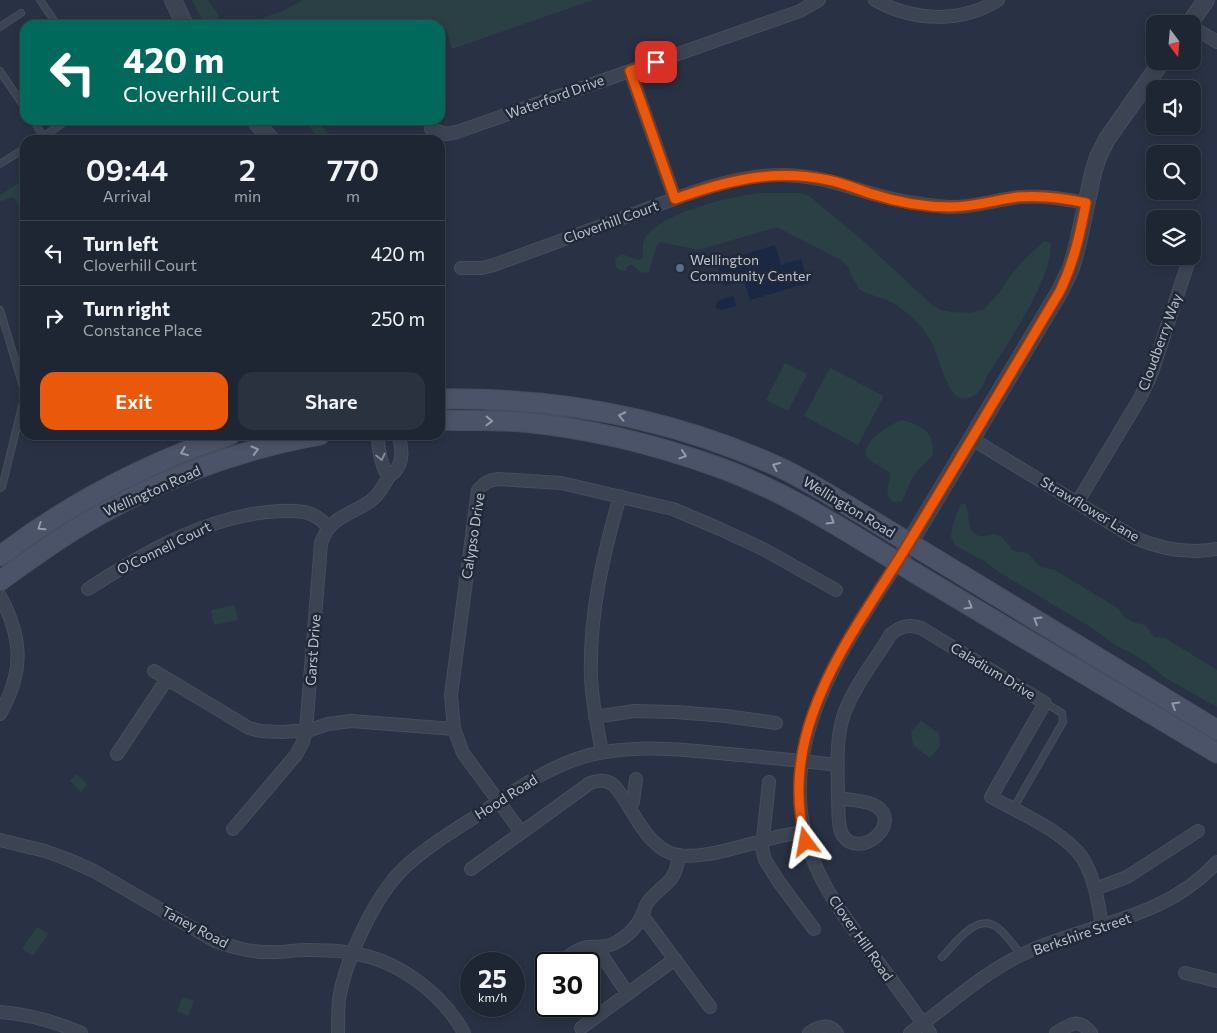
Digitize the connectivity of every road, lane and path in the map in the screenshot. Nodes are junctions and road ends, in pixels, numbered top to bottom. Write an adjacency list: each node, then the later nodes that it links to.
1 (40, 0): 9 (lane)
2 (173, 0): 10 (street)
3 (819, 0): 16 (street, Waterford Drive)
4 (875, 0): 5 (street)
5 (998, 0)
6 (1206, 0): 8 (street)
7 (21, 13): 11 (lane)
8 (1195, 15)
9 (54, 20)
10 (183, 20)
11 (0, 27)
12 (1201, 32): 13 (street)
13 (1217, 42)
14 (0, 70): 17 (lane)
15 (1156, 70): 26 (street, Clover Hill Road)
16 (630, 71): 20 (street, Waterford Drive); 25 (street)
17 (20, 100)
18 (60, 125): 21 (lane)
19 (259, 125): 22 (street)
20 (431, 129)
21 (46, 135)
22 (267, 135)
23 (20, 151): 24 (lane)
24 (0, 164)
25 (675, 199): 26 (street, Cloverhill Court); 28 (street, Cloverhill Court)
26 (1086, 203): 34 (street, Clover Hill Road)
27 (1187, 265): 42 (street, Cloudberry Way)
28 (461, 268)
29 (0, 310): 30 (lane)
30 (20, 376)
31 (445, 399): 44 (main road, Wellington Road, one-way to 31)
32 (20, 413): 40 (lane)
33 (445, 420): 47 (main road, Wellington Road, one-way to 47)
34 (972, 439): 42 (street, Strawflower Lane); 44 (street, Clover Hill Road)
35 (216, 440): 46 (main road, Wellington Road, one-way to 46)
36 (296, 440): 48 (main road, Wellington Road, one-way to 36)
37 (378, 440): 39 (street, one-way to 39)
38 (400, 440): 39 (street)
39 (388, 477): 43 (street)
40 (0, 488)
41 (620, 496): 50 (street, Calypso Drive); 56 (street); 58 (street, Calypso Drive)
42 (1077, 502): 45 (street, Strawflower Lane)
43 (328, 527): 49 (street, O'Connell Court); 59 (street, Garst Drive)
44 (909, 542): 47 (street, Clover Hill Road); 60 (main road, Wellington Road, one-way to 44)
45 (1217, 549)
46 (0, 556)
47 (898, 562): 62 (main road, Wellington Road, one-way to 62); 64 (street, Clover Hill Road)
48 (0, 581)
49 (88, 589)
50 (836, 590)
51 (0, 596): 55 (street)
52 (154, 671): 53 (street)
53 (167, 679): 59 (street); 63 (street)
54 (1045, 703): 65 (street, Caladium Drive); 71 (lane); 71 (street, Caladium Drive)
55 (0, 714)
56 (595, 717): 57 (street); 61 (street)
57 (776, 723)
58 (454, 728): 59 (street); 69 (street, Calypso Drive)
59 (306, 730): 72 (street, Garst Drive)
60 (1217, 730)
61 (602, 752): 64 (street, Hood Road); 69 (street, Hood Road)
62 (1217, 753)
63 (118, 754)
64 (801, 760): 65 (street); 75 (street, Clover Hill Road)
65 (838, 765): 68 (street, Caladium Drive)
66 (636, 778): 70 (street)
67 (769, 782): 77 (street)
68 (838, 798)
69 (500, 800): 74 (street, Calypso Drive); 87 (street, Hood Road)
70 (629, 807): 74 (street); 78 (street)
71 (1013, 810): 81 (street, Caladium Drive)
72 (233, 829)
73 (1198, 831): 81 (street)
74 (522, 832): 80 (street)
75 (803, 832): 77 (street); 97 (street, Clover Hill Road)
76 (0, 840): 87 (street, Taney Road)
77 (762, 840): 78 (street); 84 (street)
78 (679, 855): 82 (street)
79 (1217, 862): 83 (street, Berkshire Street)
80 (471, 869)
81 (1095, 889): 83 (street, Caladium Drive)
82 (642, 915): 85 (street); 90 (street)
83 (1102, 925): 88 (street, Berkshire Street)
84 (814, 930)
85 (601, 948): 86 (street); 93 (street)
86 (575, 952)
87 (354, 953): 99 (street, Hood Road); 100 (street, Taney Road)
88 (1022, 955): 89 (lane); 97 (street, Berkshire Street)
89 (942, 958)
90 (675, 959): 93 (street); 94 (street)
91 (1185, 973): 92 (street)
92 (1217, 981)
93 (628, 994): 96 (street)
94 (710, 1007)
95 (0, 1012): 98 (street)
96 (581, 1028)
97 (926, 1028): 103 (street, Berkshire Street)
98 (81, 1033)
99 (338, 1033)
100 (464, 1033)
101 (809, 1033): 102 (street)
102 (837, 1033)
103 (910, 1033)
104 (1056, 1033): 105 (street)
105 (1090, 1033)

